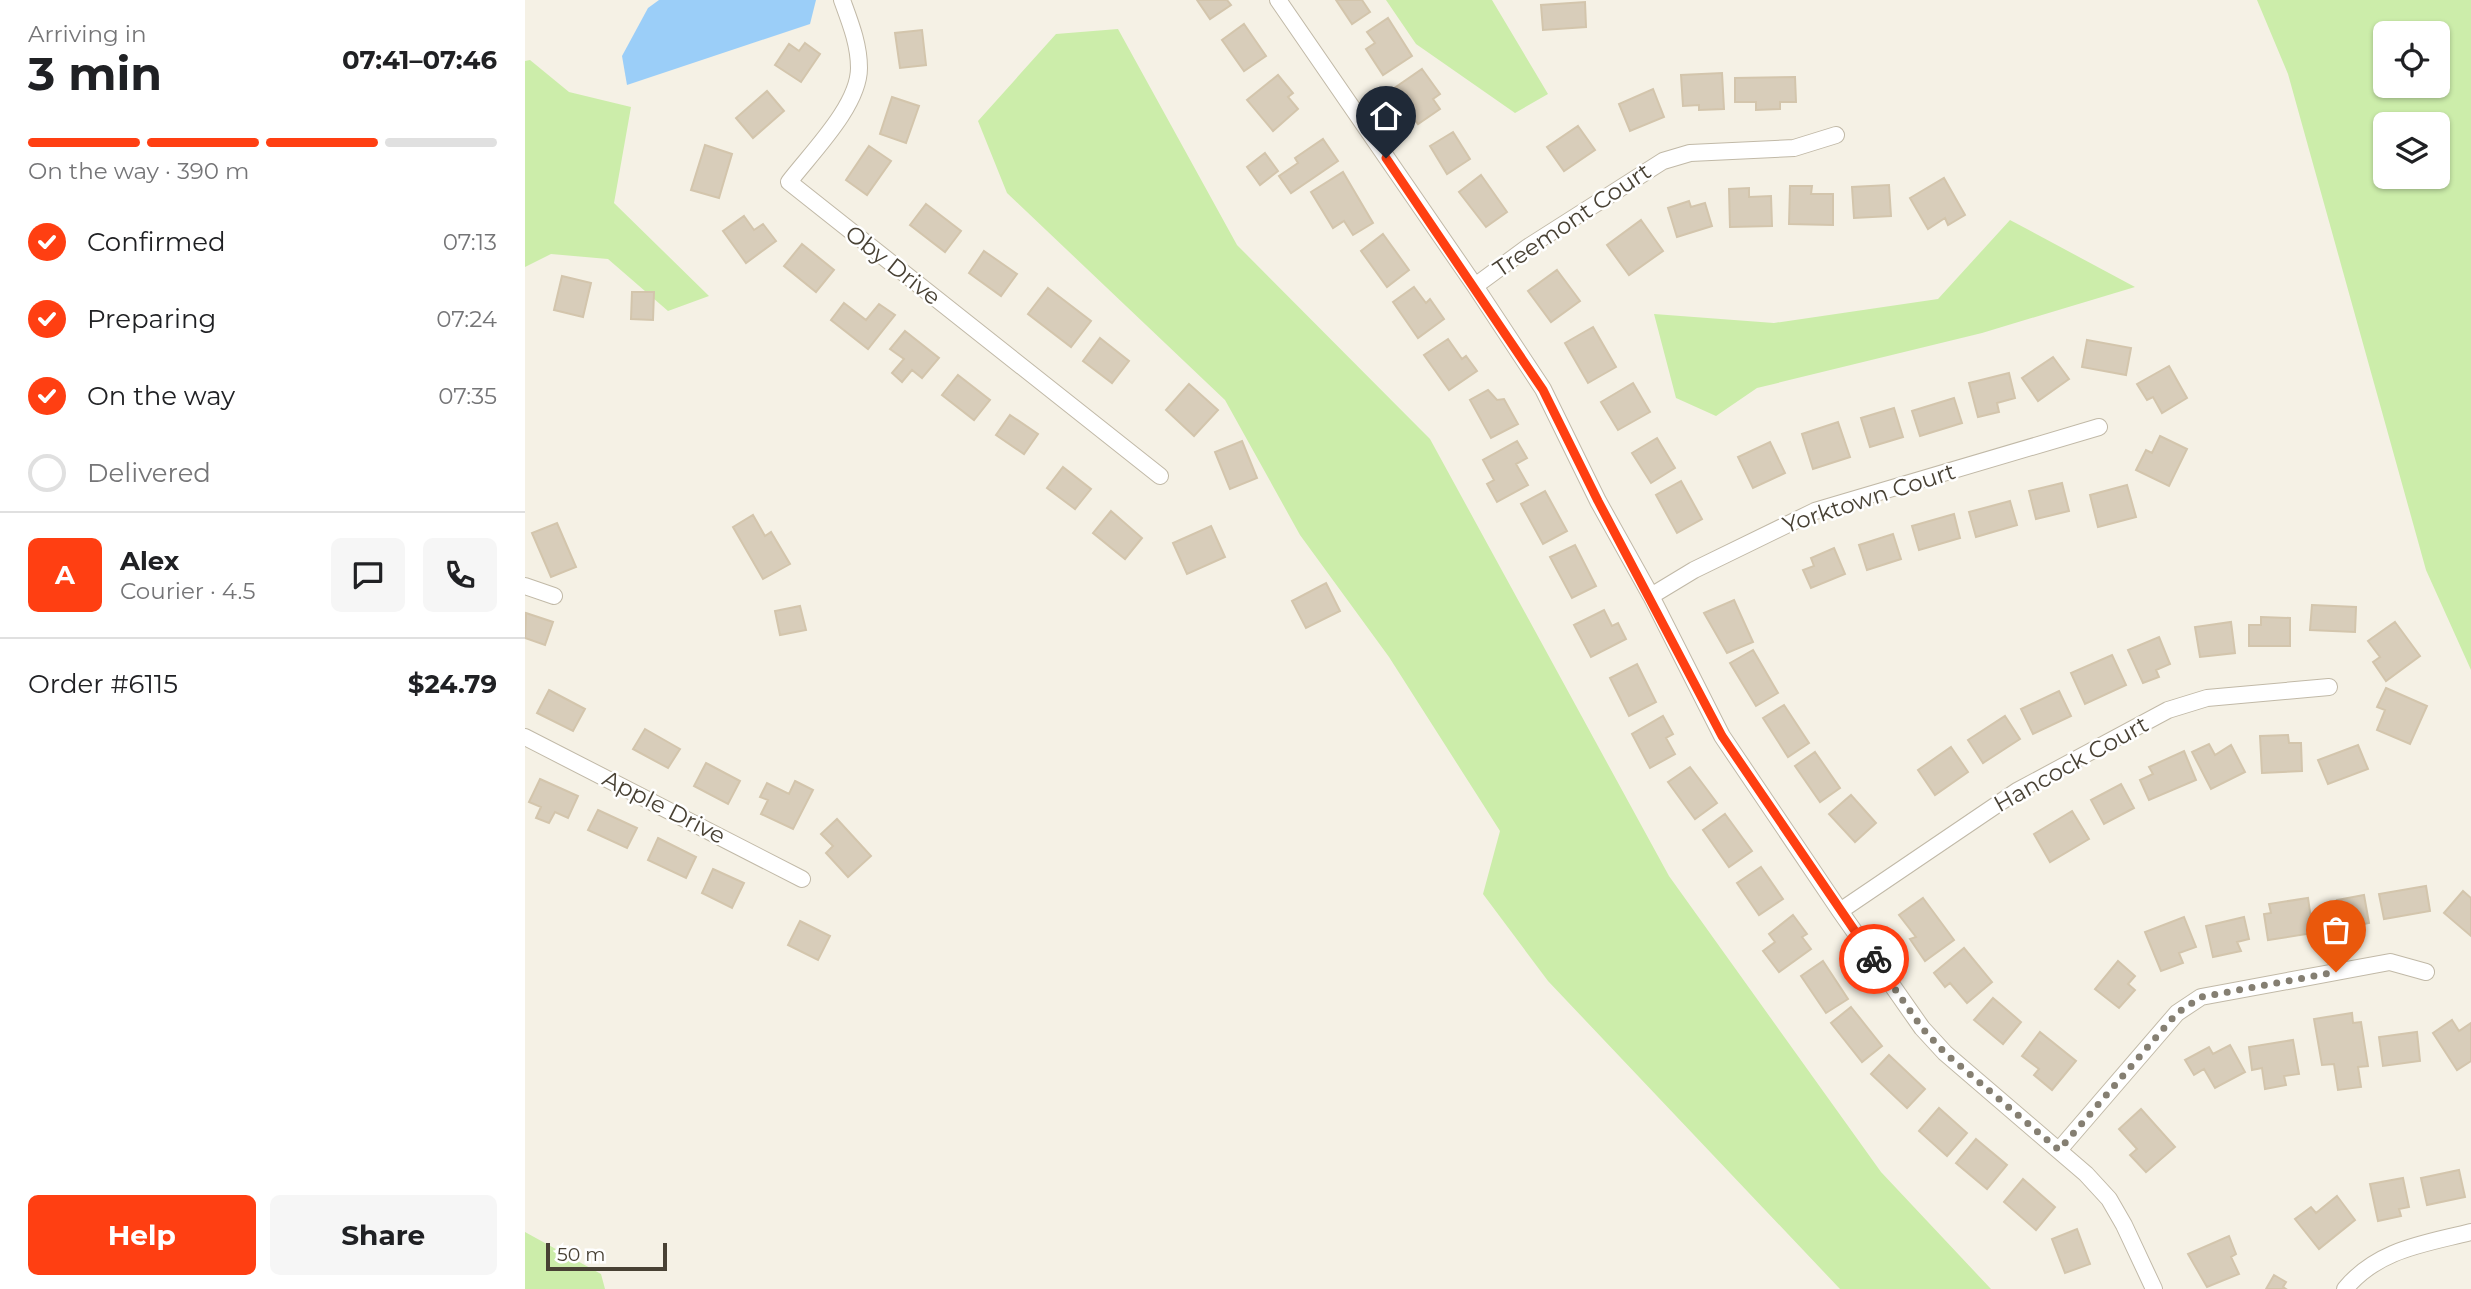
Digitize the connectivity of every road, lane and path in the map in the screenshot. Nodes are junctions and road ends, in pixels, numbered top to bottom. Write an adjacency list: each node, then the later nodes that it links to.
1 (842, 0): 6 (street, Oby Drive)
2 (1278, 0): 4 (street)
3 (1836, 135): 4 (street, Treemont Court)
4 (1475, 286): 9 (street)
5 (2099, 427): 9 (street, Yorktown Court)
6 (1160, 476)
7 (525, 586): 8 (street)
8 (554, 596)
9 (1651, 596): 13 (street)
10 (2329, 687): 13 (street, Hancock Court)
11 (525, 737): 12 (street, Apple Drive)
12 (802, 878)
13 (1840, 911): 15 (street)
14 (2425, 971): 15 (street)
15 (2059, 1150): 17 (street)
16 (2471, 1233): 18 (street)
17 (2154, 1289)
18 (2346, 1289)

